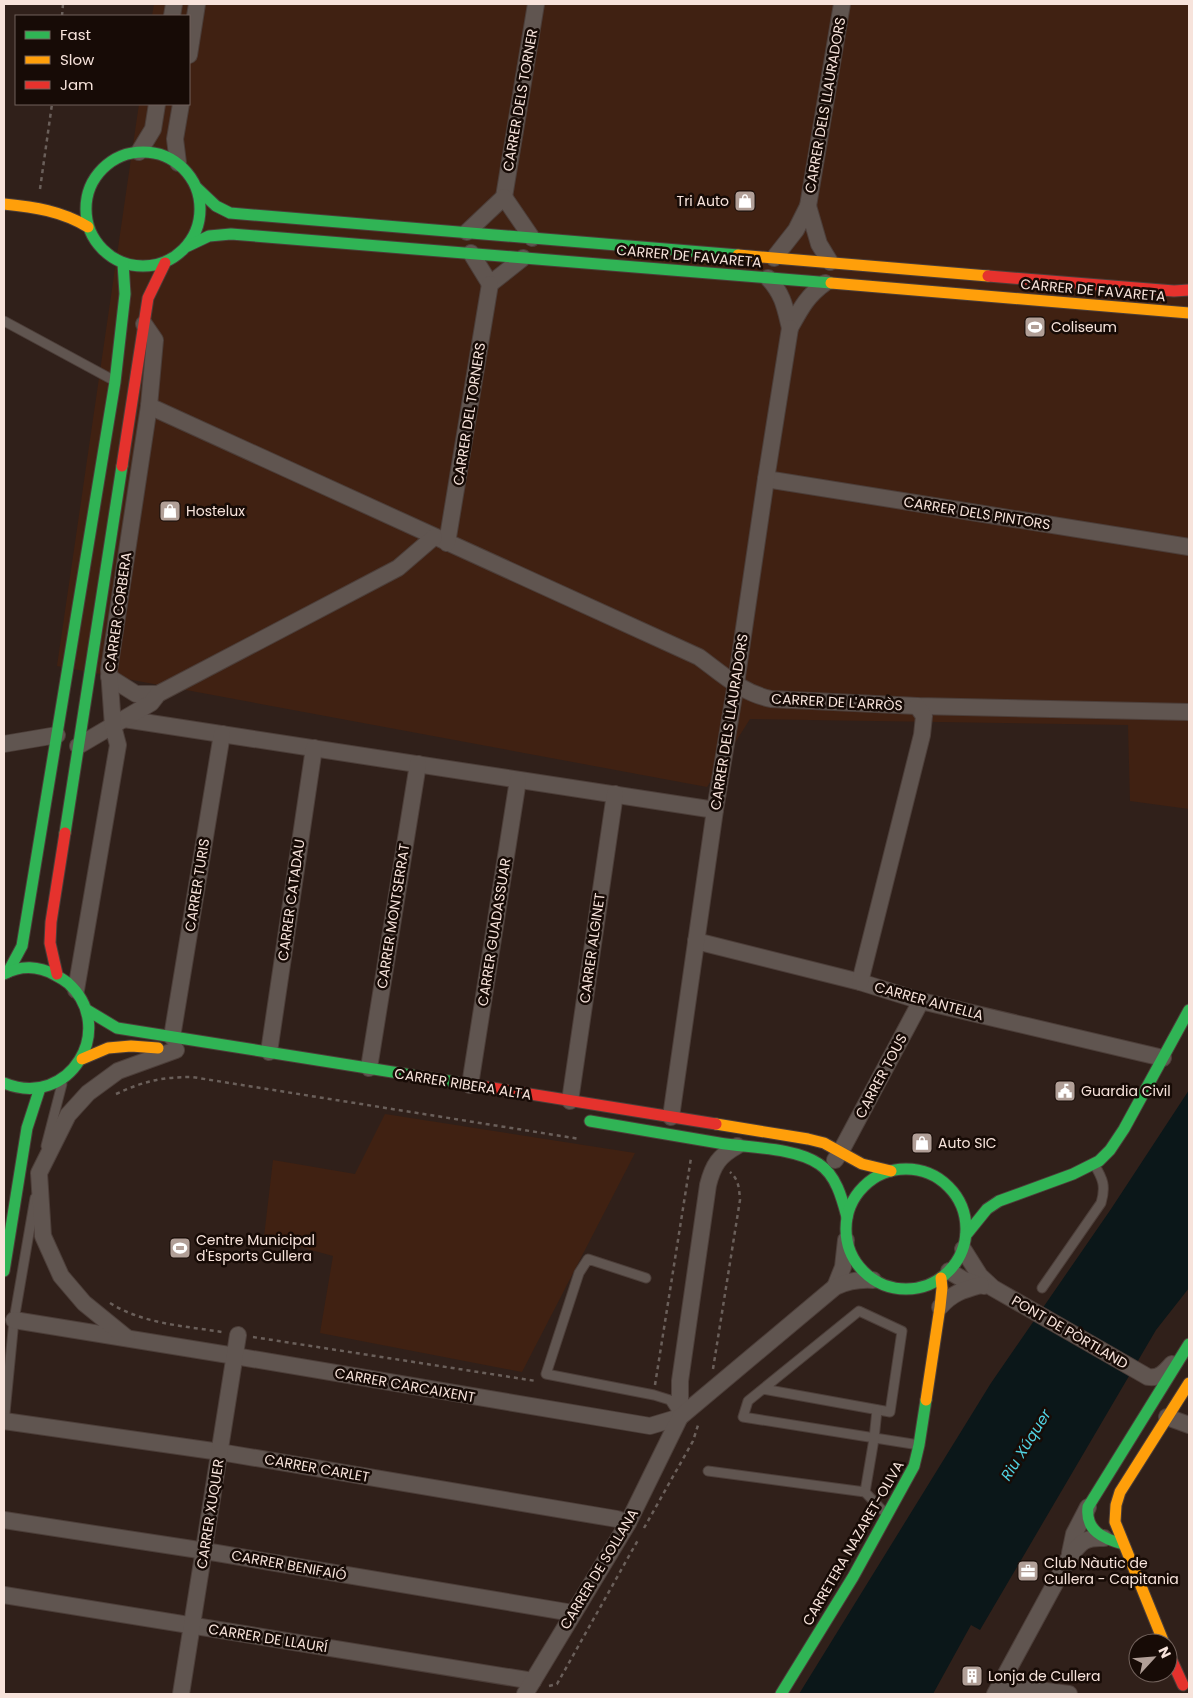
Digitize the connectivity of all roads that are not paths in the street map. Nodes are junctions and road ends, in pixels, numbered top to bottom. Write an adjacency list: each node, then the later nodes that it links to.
1 (197, 4): 4 (street)
2 (536, 4): 12 (street, CARRER DELS TORNER)
3 (842, 4): 15 (street, CARRER DELS LLAURADORS)
4 (190, 49)
5 (157, 105): 7 (street)
6 (181, 105): 8 (street)
7 (139, 152): 8 (street); 9 (street)
8 (178, 163): 10 (street)
9 (90, 187): 11 (street); 17 (street)
10 (197, 188): 18 (street, CARRER DE FAVARETA); 20 (street)
11 (77, 195)
12 (504, 197): 18 (street); 19 (street)
13 (53, 203): 16 (street)
14 (4, 204): 16 (street)
15 (808, 206): 23 (street, CARRER DELS LLAURADORS); 24 (street, CARRER DELS LLAURADORS)
16 (37, 208): 17 (street)
17 (88, 227): 25 (street)
18 (467, 232): 19 (street, CARRER DE FAVARETA)
19 (532, 238): 23 (street, CARRER DE FAVARETA)
20 (188, 246): 21 (street, CARRER DE FAVARETA); 26 (street)
21 (471, 253): 22 (street, CARRER DE FAVARETA); 29 (street)
22 (523, 258): 27 (street, CARRER DE FAVARETA); 29 (street)
23 (774, 258): 24 (street, CARRER DE FAVARETA)
24 (830, 262): 30 (street, CARRER DE FAVARETA)
25 (123, 263): 26 (street); 35 (street)
26 (165, 263): 33 (street)
27 (768, 278): 28 (street, CARRER DE FAVARETA); 34 (street, CARRER DELS LLAURADORS)
28 (825, 283): 31 (street, CARRER DE FAVARETA); 34 (street, CARRER DELS LLAURADORS)
29 (490, 284): 38 (street, CARRER DEL TORNERS)
30 (1187, 288)
31 (1189, 313)
32 (4, 321): 35 (lane)
33 (144, 324): 36 (street, CARRER CORBERA); 49 (street)
34 (790, 328): 37 (street, CARRER DELS LLAURADORS)
35 (115, 382): 47 (street)
36 (149, 406): 38 (street, CARRER DE L'ARRÒS); 40 (street, CARRER CORBERA)
37 (766, 480): 39 (street, CARRER DELS PINTORS); 41 (street, CARRER DELS LLAURADORS)
38 (441, 540): 41 (street, CARRER DE L'ARRÒS); 42 (street)
39 (1189, 547)
40 (109, 677): 42 (street); 45 (street, CARRER CORBERA)
41 (736, 684): 43 (street, CARRER DE L'ARRÒS); 54 (street, CARRER DELS LLAURADORS)
42 (158, 694): 45 (street)
43 (918, 706): 44 (street, CARRER DE L'ARRÒS); 58 (street)
44 (1189, 712)
45 (118, 722): 46 (street); 49 (street); 59 (street, CARRER CORBERA)
46 (222, 734): 50 (street); 63 (street, CARRER TURIS)
47 (57, 735): 48 (street); 56 (street)
48 (4, 744)
49 (78, 746): 57 (street)
50 (314, 748): 51 (street); 64 (street, CARRER CATADAU)
51 (418, 764): 52 (street); 67 (street, CARRER MONTSERRAT)
52 (518, 780): 53 (street); 70 (street, CARRER GUADASSUAR)
53 (615, 794): 54 (street); 72 (street, CARRER ALGINET)
54 (715, 810): 55 (street, CARRER DELS LLAURADORS)
55 (696, 941): 58 (street, CARRER ANTELLA); 73 (street, CARRER DELS LLAURADORS)
56 (6, 973): 57 (street)
57 (57, 974): 59 (street)
58 (860, 982): 60 (street, CARRER ANTELLA)
59 (76, 990): 61 (street)
60 (920, 1001): 66 (street, CARRER ANTELLA); 76 (street, CARRER TOUS)
61 (87, 1010): 63 (street, CARRER RIBERA ALTA); 65 (street)
62 (1189, 1010): 66 (street)
63 (178, 1046): 64 (street, CARRER RIBERA ALTA); 65 (street, CARRER RIBERA ALTA); 80 (street, CARRER RIBERA ALTA)
64 (269, 1052): 67 (street, CARRER RIBERA ALTA)
65 (82, 1058): 68 (street)
66 (1163, 1058): 77 (street)
67 (369, 1068): 70 (street, CARRER RIBERA ALTA)
68 (67, 1076): 71 (street); 80 (lane)
69 (4, 1083): 71 (street)
70 (470, 1085): 72 (street, CARRER RIBERA ALTA)
71 (40, 1088): 88 (street)
72 (570, 1101): 73 (street, CARRER RIBERA ALTA)
73 (672, 1117): 76 (street, CARRER RIBERA ALTA)
74 (579, 1119): 75 (street)
75 (736, 1146): 78 (street); 107 (street)
76 (841, 1151): 78 (street); 79 (street, CARRER RIBERA ALTA)
77 (1094, 1163): 84 (street); 94 (lane)
78 (821, 1164): 85 (street)
79 (891, 1171): 81 (street); 85 (street)
80 (39, 1174): 97 (lane); 99 (street, CARRER CARCAIXENT)
81 (951, 1189): 82 (street); 87 (street)
82 (970, 1198)
83 (982, 1200): 84 (street)
84 (999, 1202): 87 (street)
85 (847, 1218): 86 (street)
86 (846, 1240): 91 (street); 92 (street)
87 (964, 1242): 89 (street); 93 (street)
88 (4, 1272)
89 (945, 1275): 93 (street); 95 (street); 96 (street, CARRETERA NAZARET-OLIVA)
90 (646, 1278): 107 (lane)
91 (873, 1280): 92 (street); 95 (street)
92 (835, 1287): 107 (street)
93 (987, 1287): 96 (street); 102 (street, PONT DE PÒRTLAND)
94 (1042, 1288)
95 (904, 1289): 96 (street)
96 (928, 1304): 113 (street, CARRETERA NAZARET-OLIVA)
97 (14, 1320): 99 (street, CARRER CARCAIXENT); 109 (lane)
98 (238, 1334): 101 (street, CARRER XUQUER)
99 (129, 1339): 101 (street, CARRER CARCAIXENT)
100 (1187, 1348): 102 (street); 106 (street)
101 (235, 1356): 107 (street, CARRER CARCAIXENT); 114 (street, CARRER XUQUER)
102 (1148, 1377): 106 (street)
103 (1189, 1383): 108 (street)
104 (763, 1389): 105 (lane); 105 (lane); 112 (lane)
105 (877, 1410): 112 (lane)
106 (1145, 1416): 117 (street)
107 (680, 1417): 120 (street, CARRER DE SOLLANA)
108 (1167, 1417): 110 (street); 122 (street)
109 (4, 1421): 111 (lane); 114 (street, CARRER CARLET)
110 (1189, 1424)
111 (4, 1426)
112 (874, 1439): 113 (lane); 116 (lane)
113 (919, 1445): 118 (street, CARRETERA NAZARET-OLIVA)
114 (220, 1452): 120 (street, CARRER CARLET); 123 (street, CARRER XUQUER)
115 (708, 1471): 116 (lane)
116 (865, 1492): 118 (lane)
117 (1088, 1507): 121 (street); 124 (street)
118 (888, 1514): 134 (street, CARRETERA NAZARET-OLIVA)
119 (4, 1520): 123 (street, CARRER BENIFAIÓ)
120 (628, 1523): 126 (street, CARRER DE SOLLANA)
121 (1104, 1538): 122 (street); 124 (street)
122 (1124, 1544): 128 (street)
123 (204, 1550): 126 (street, CARRER BENIFAIÓ); 127 (street, CARRER XUQUER)
124 (1070, 1556): 132 (street)
125 (4, 1595): 127 (street, CARRER DE LLAURÍ)
126 (573, 1613): 131 (street, CARRER DE SOLLANA)
127 (192, 1625): 131 (street, CARRER DE LLAURÍ); 133 (street, CARRER XUQUER)
128 (1160, 1633)
129 (1178, 1675): 130 (street)
130 (1183, 1687)
131 (529, 1688)
132 (998, 1689): 135 (street)
133 (181, 1694)
134 (781, 1694)
135 (1069, 1694)

